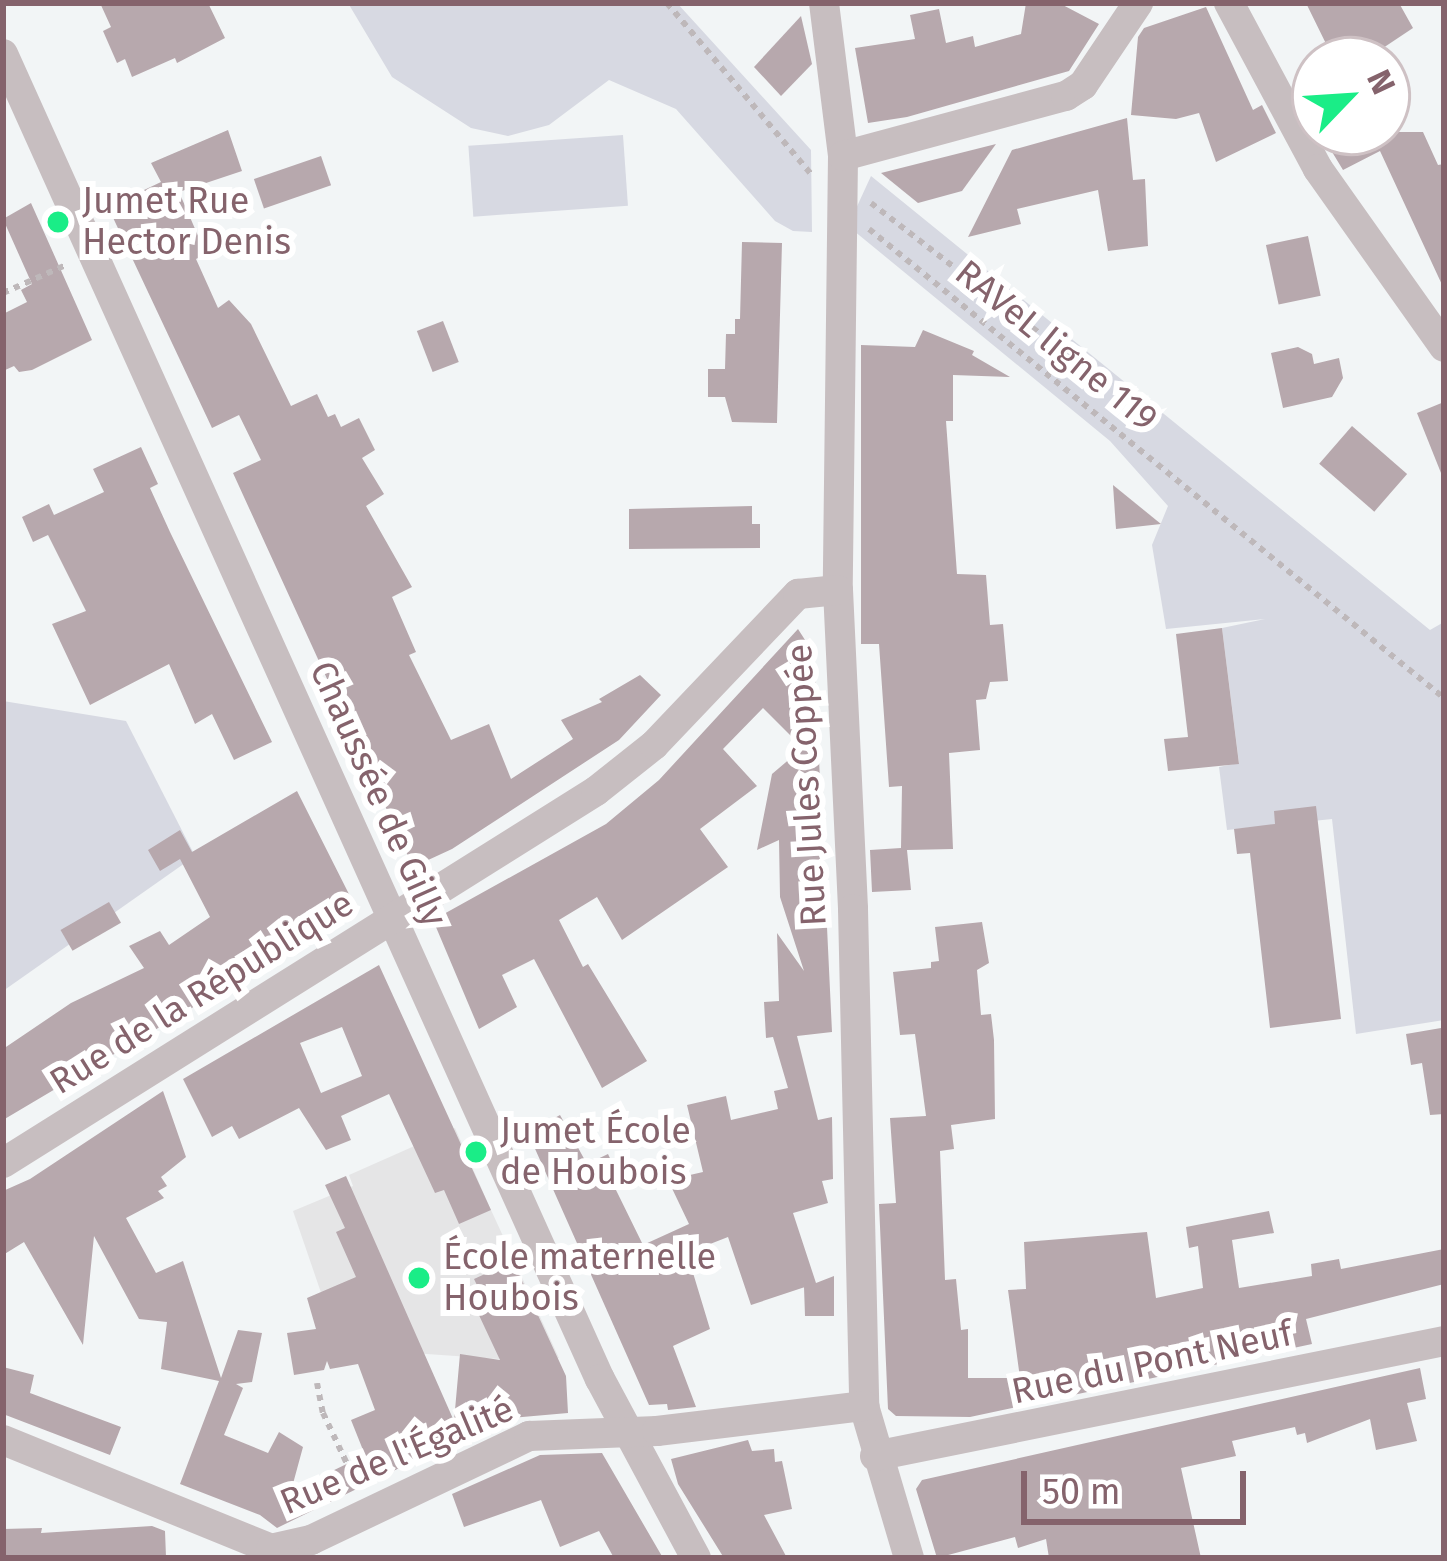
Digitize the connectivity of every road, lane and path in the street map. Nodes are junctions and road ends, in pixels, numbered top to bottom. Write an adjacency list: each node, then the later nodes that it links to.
1 (667, 3): 6 (path, RAVeL ligne 119)
2 (824, 3): 6 (street, Rue Jules Coppée)
3 (1138, 3): 6 (street)
4 (1229, 3): 10 (street)
5 (3, 54): 7 (street, Chaussée de Gilly)
6 (842, 183): 9 (path); 11 (street, Rue Jules Coppée); 12 (path, RAVeL ligne 119)
7 (93, 253): 8 (path); 13 (street, Chaussée de Gilly)
8 (3, 293)
9 (1042, 335)
10 (1444, 347)
11 (838, 590): 13 (street, Rue de la République); 17 (street, Rue Jules Coppée)
12 (1444, 698)
13 (391, 919): 14 (street, Rue de la République); 18 (street, Chaussée de Gilly)
14 (3, 1163)
15 (1444, 1341): 20 (street, Rue du Pont Neuf)
16 (317, 1383): 21 (path)
17 (864, 1406): 18 (street, Rue de l'Égalité); 20 (street, Rue Jules Coppée)
18 (627, 1433): 21 (street, Rue de l'Égalité); 24 (street, Chaussée de Gilly)
19 (3, 1440): 22 (street, Rue de l'Égalité)
20 (875, 1456): 25 (street, Rue Jules Coppée)
21 (370, 1511): 23 (street, Rue de l'Égalité)
22 (241, 1548): 23 (street, Rue de l'Égalité)
23 (314, 1549)
24 (697, 1558)
25 (908, 1558)

